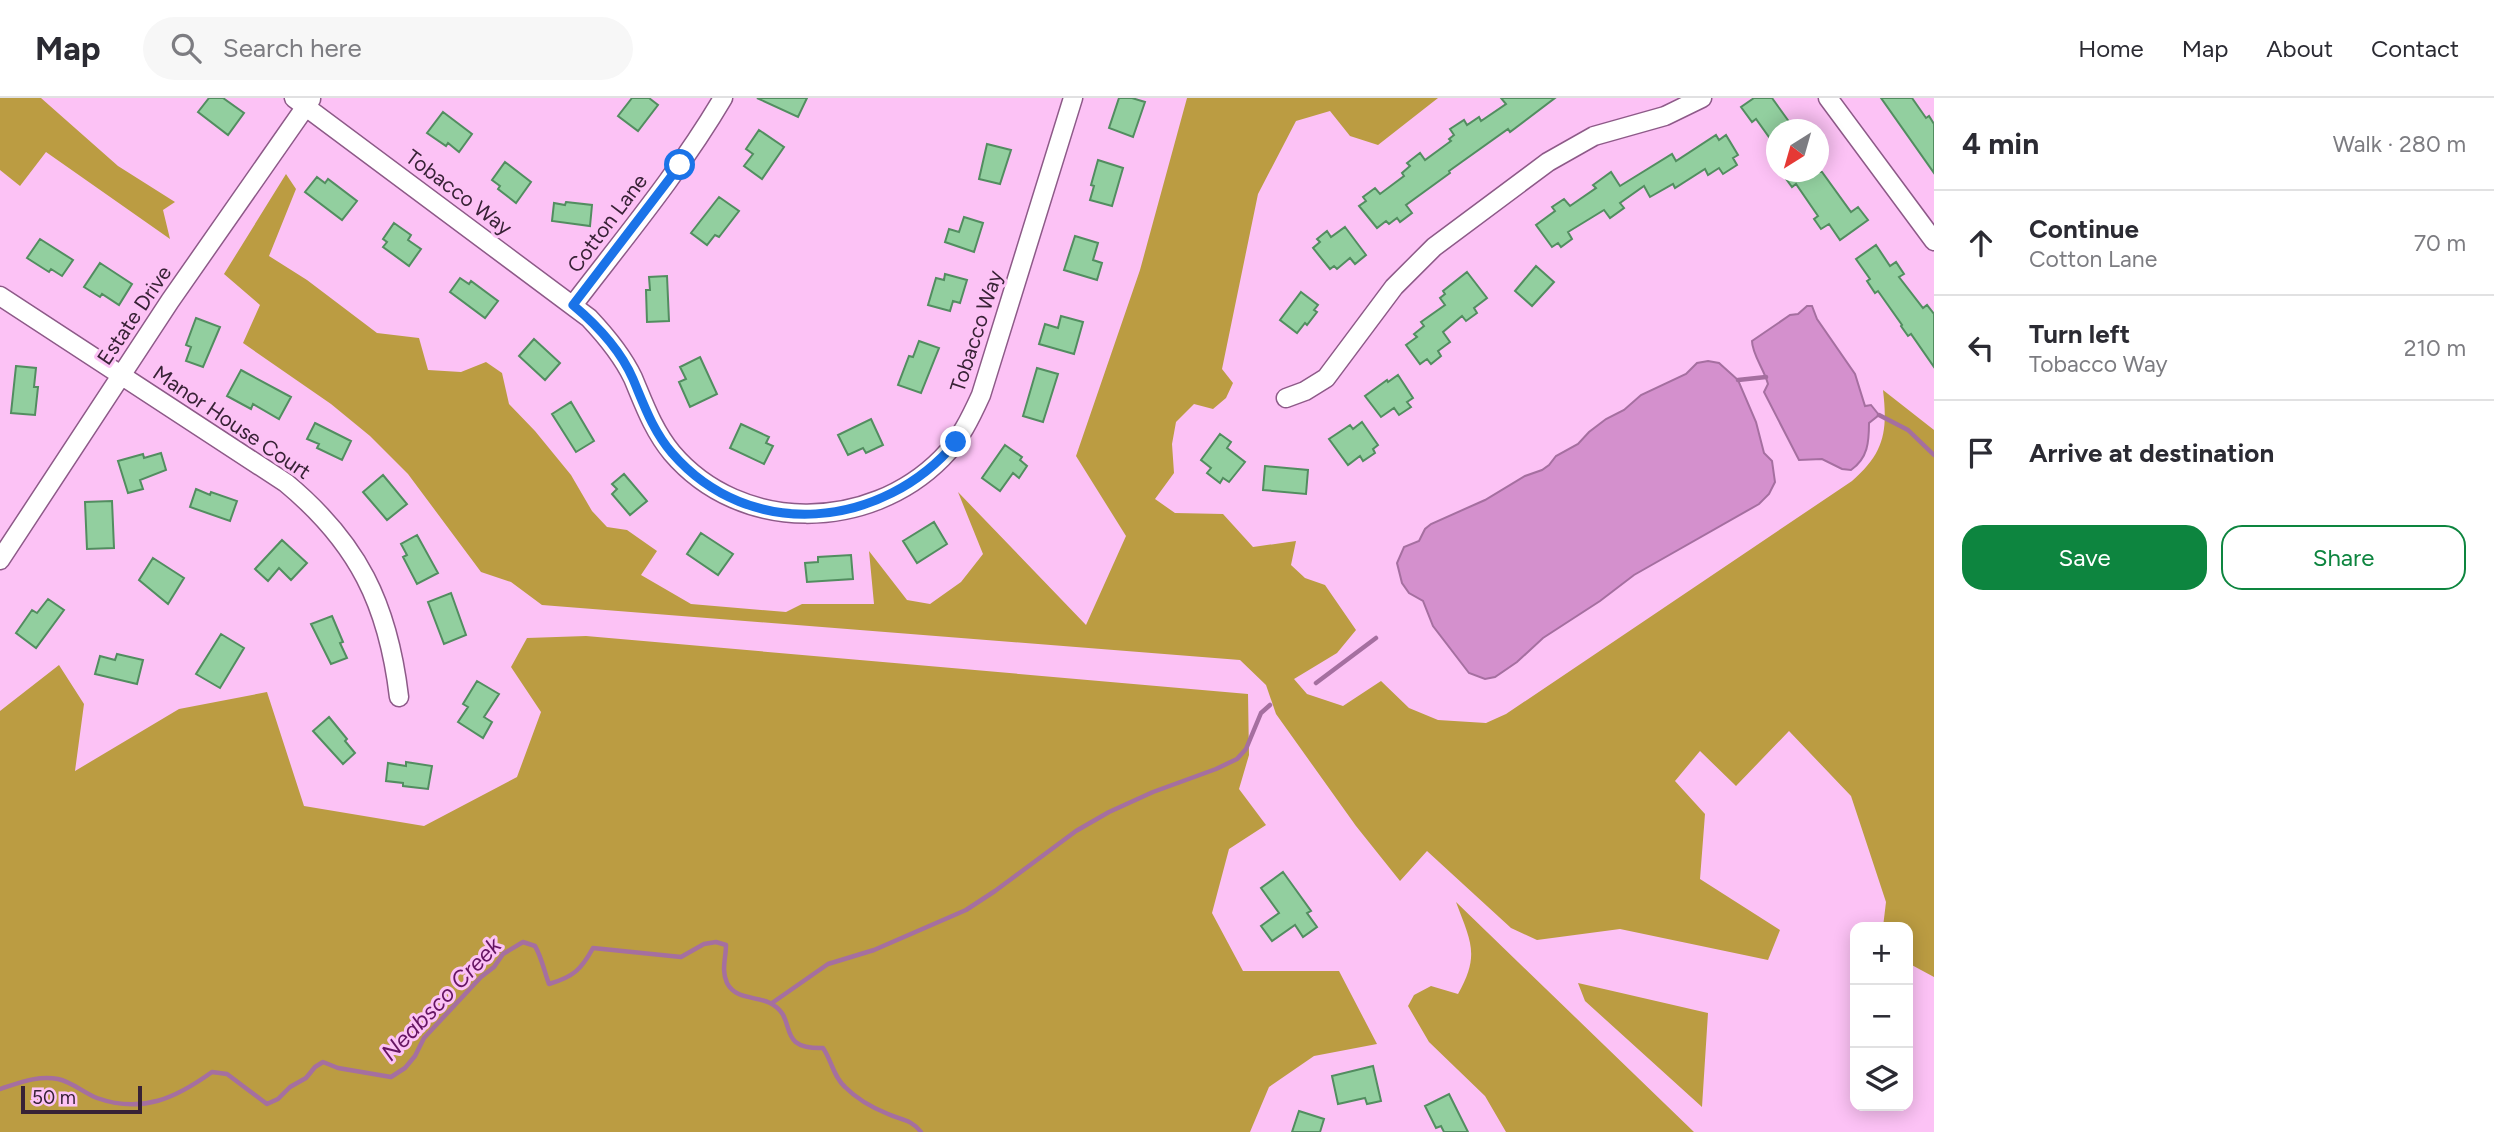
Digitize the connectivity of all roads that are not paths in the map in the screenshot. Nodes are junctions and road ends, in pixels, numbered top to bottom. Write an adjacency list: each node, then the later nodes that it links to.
1 (723, 98): 9 (street, Cotton Lane)
2 (1073, 98): 9 (street, Tobacco Way)
3 (1702, 98): 11 (street)
4 (1828, 98): 6 (street)
5 (304, 101): 9 (street, Tobacco Way); 10 (street, Estate Drive)
6 (1928, 221): 7 (street)
7 (1934, 241)
8 (0, 296): 10 (street, Manor House Court)
9 (573, 305)
10 (121, 374): 12 (street, Estate Drive); 13 (street, Manor House Court)
11 (1286, 398)
12 (0, 560)
13 (399, 697)

